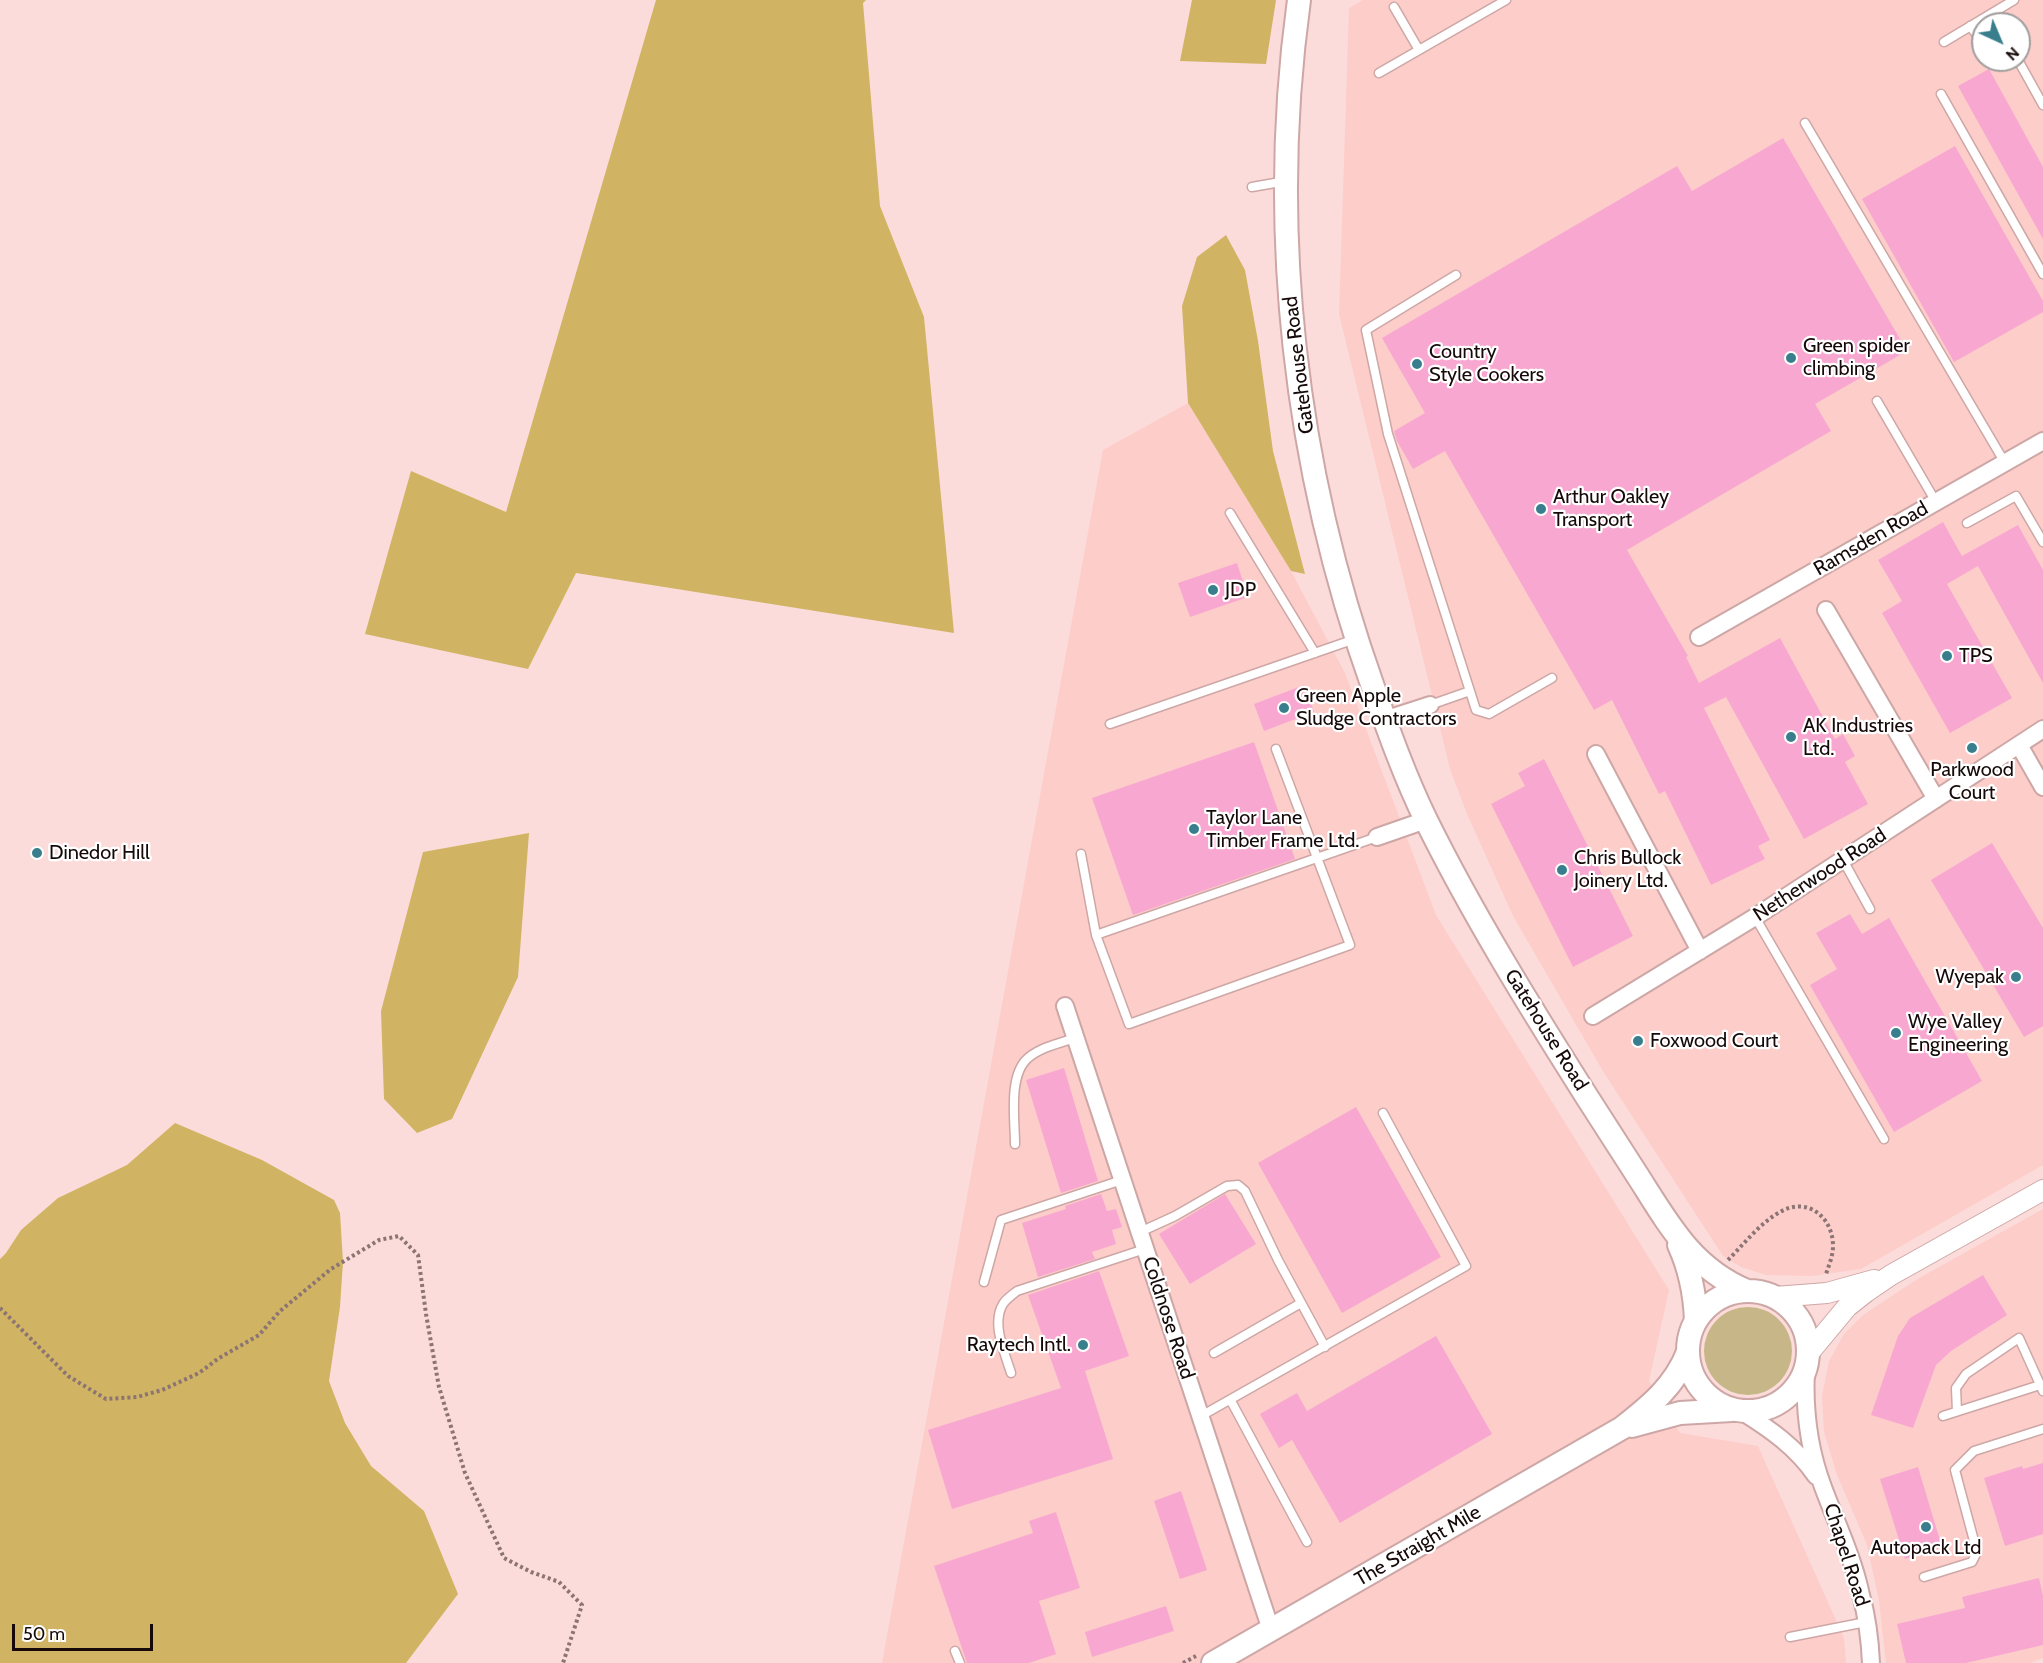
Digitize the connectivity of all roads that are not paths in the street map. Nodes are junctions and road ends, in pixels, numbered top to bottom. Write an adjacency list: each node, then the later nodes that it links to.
1 (1299, 0): 13 (main road, Gatehouse Road)
2 (1506, 0): 7 (lane)
3 (2014, 0): 5 (lane)
4 (1394, 7): 7 (lane)
5 (1970, 26): 6 (lane)
6 (1944, 42)
7 (1419, 50): 9 (lane)
8 (2025, 72): 11 (lane)
9 (1379, 73)
10 (1941, 94): 15 (lane)
11 (2043, 105)
12 (1805, 123): 19 (lane)
13 (1286, 181): 14 (lane); 26 (main road, Gatehouse Road)
14 (1251, 187)
15 (2043, 274)
16 (1456, 275): 29 (lane)
17 (1877, 401): 20 (lane)
18 (2043, 441): 19 (street, Ramsden Road)
19 (2005, 463): 20 (street, Ramsden Road)
20 (1936, 502): 25 (street, Ramsden Road)
21 (1230, 513): 27 (lane)
22 (1967, 523): 23 (lane)
23 (2043, 542)
24 (1826, 610): 38 (street)
25 (1699, 637)
26 (1356, 639): 27 (lane); 31 (main road, Gatehouse Road)
27 (1315, 653): 32 (lane)
28 (1552, 678): 29 (lane)
29 (1470, 691): 30 (lane)
30 (1430, 705): 31 (street)
31 (1384, 720): 39 (main road, Gatehouse Road)
32 (1110, 724)
33 (2043, 729): 34 (street, Netherwood Road)
34 (2019, 745): 37 (street); 38 (street, Netherwood Road)
35 (1276, 749): 42 (lane)
36 (1596, 754): 47 (street)
37 (2043, 787)
38 (1936, 799): 43 (street, Netherwood Road)
39 (1426, 820): 40 (street); 57 (main road, Gatehouse Road)
40 (1377, 837): 42 (lane)
41 (1081, 854): 46 (lane)
42 (1316, 858): 46 (lane); 46 (lane)
43 (1843, 860): 44 (lane); 45 (street, Netherwood Road)
44 (1870, 909)
45 (1755, 917): 47 (street, Netherwood Road); 52 (lane)
46 (1096, 935)
47 (1700, 951): 49 (street, Netherwood Road)
48 (1065, 1006): 50 (street, Coldnose Road)
49 (1593, 1016)
50 (1075, 1038): 53 (lane); 54 (street, Coldnose Road)
51 (1383, 1113): 65 (lane)
52 (1884, 1139)
53 (1015, 1144)
54 (1122, 1180): 56 (street, Coldnose Road); 60 (lane)
55 (2043, 1190): 59 (street)
56 (1140, 1233): 58 (street, Coldnose Road); 63 (lane)
57 (1675, 1235): 61 (main road, Gatehouse Road); 64 (main road, Gatehouse Road)
58 (1145, 1250): 69 (lane); 74 (street, Coldnose Road)
59 (1891, 1275): 62 (street); 68 (street)
60 (984, 1282)
61 (1747, 1291): 62 (main road); 64 (main road)
62 (1775, 1297): 68 (main road)
63 (1301, 1303): 65 (lane); 67 (lane)
64 (1696, 1321): 66 (main road)
65 (1325, 1347): 71 (lane)
66 (1688, 1352): 72 (main road); 76 (main road, The Straight Mile)
67 (1214, 1353)
68 (1807, 1361): 72 (main road); 78 (street, Chapel Road)
69 (1011, 1373)
70 (2042, 1388): 73 (lane); 73 (lane)
71 (1231, 1401): 74 (lane); 79 (lane)
72 (1737, 1410): 76 (main road, The Straight Mile); 78 (street, Chapel Road)
73 (1957, 1411): 75 (lane)
74 (1200, 1416): 82 (street, Coldnose Road)
75 (1943, 1416)
76 (1622, 1428): 82 (main road, The Straight Mile)
77 (2043, 1430): 80 (lane)
78 (1821, 1484): 81 (street, Chapel Road)
79 (1307, 1542)
80 (1924, 1577)
81 (1866, 1622): 83 (lane); 87 (street, Chapel Road)
82 (1272, 1630): 85 (main road, The Straight Mile)
83 (1790, 1637)
84 (955, 1651): 86 (lane)
85 (1208, 1658)
86 (960, 1663)
87 (1871, 1663)

